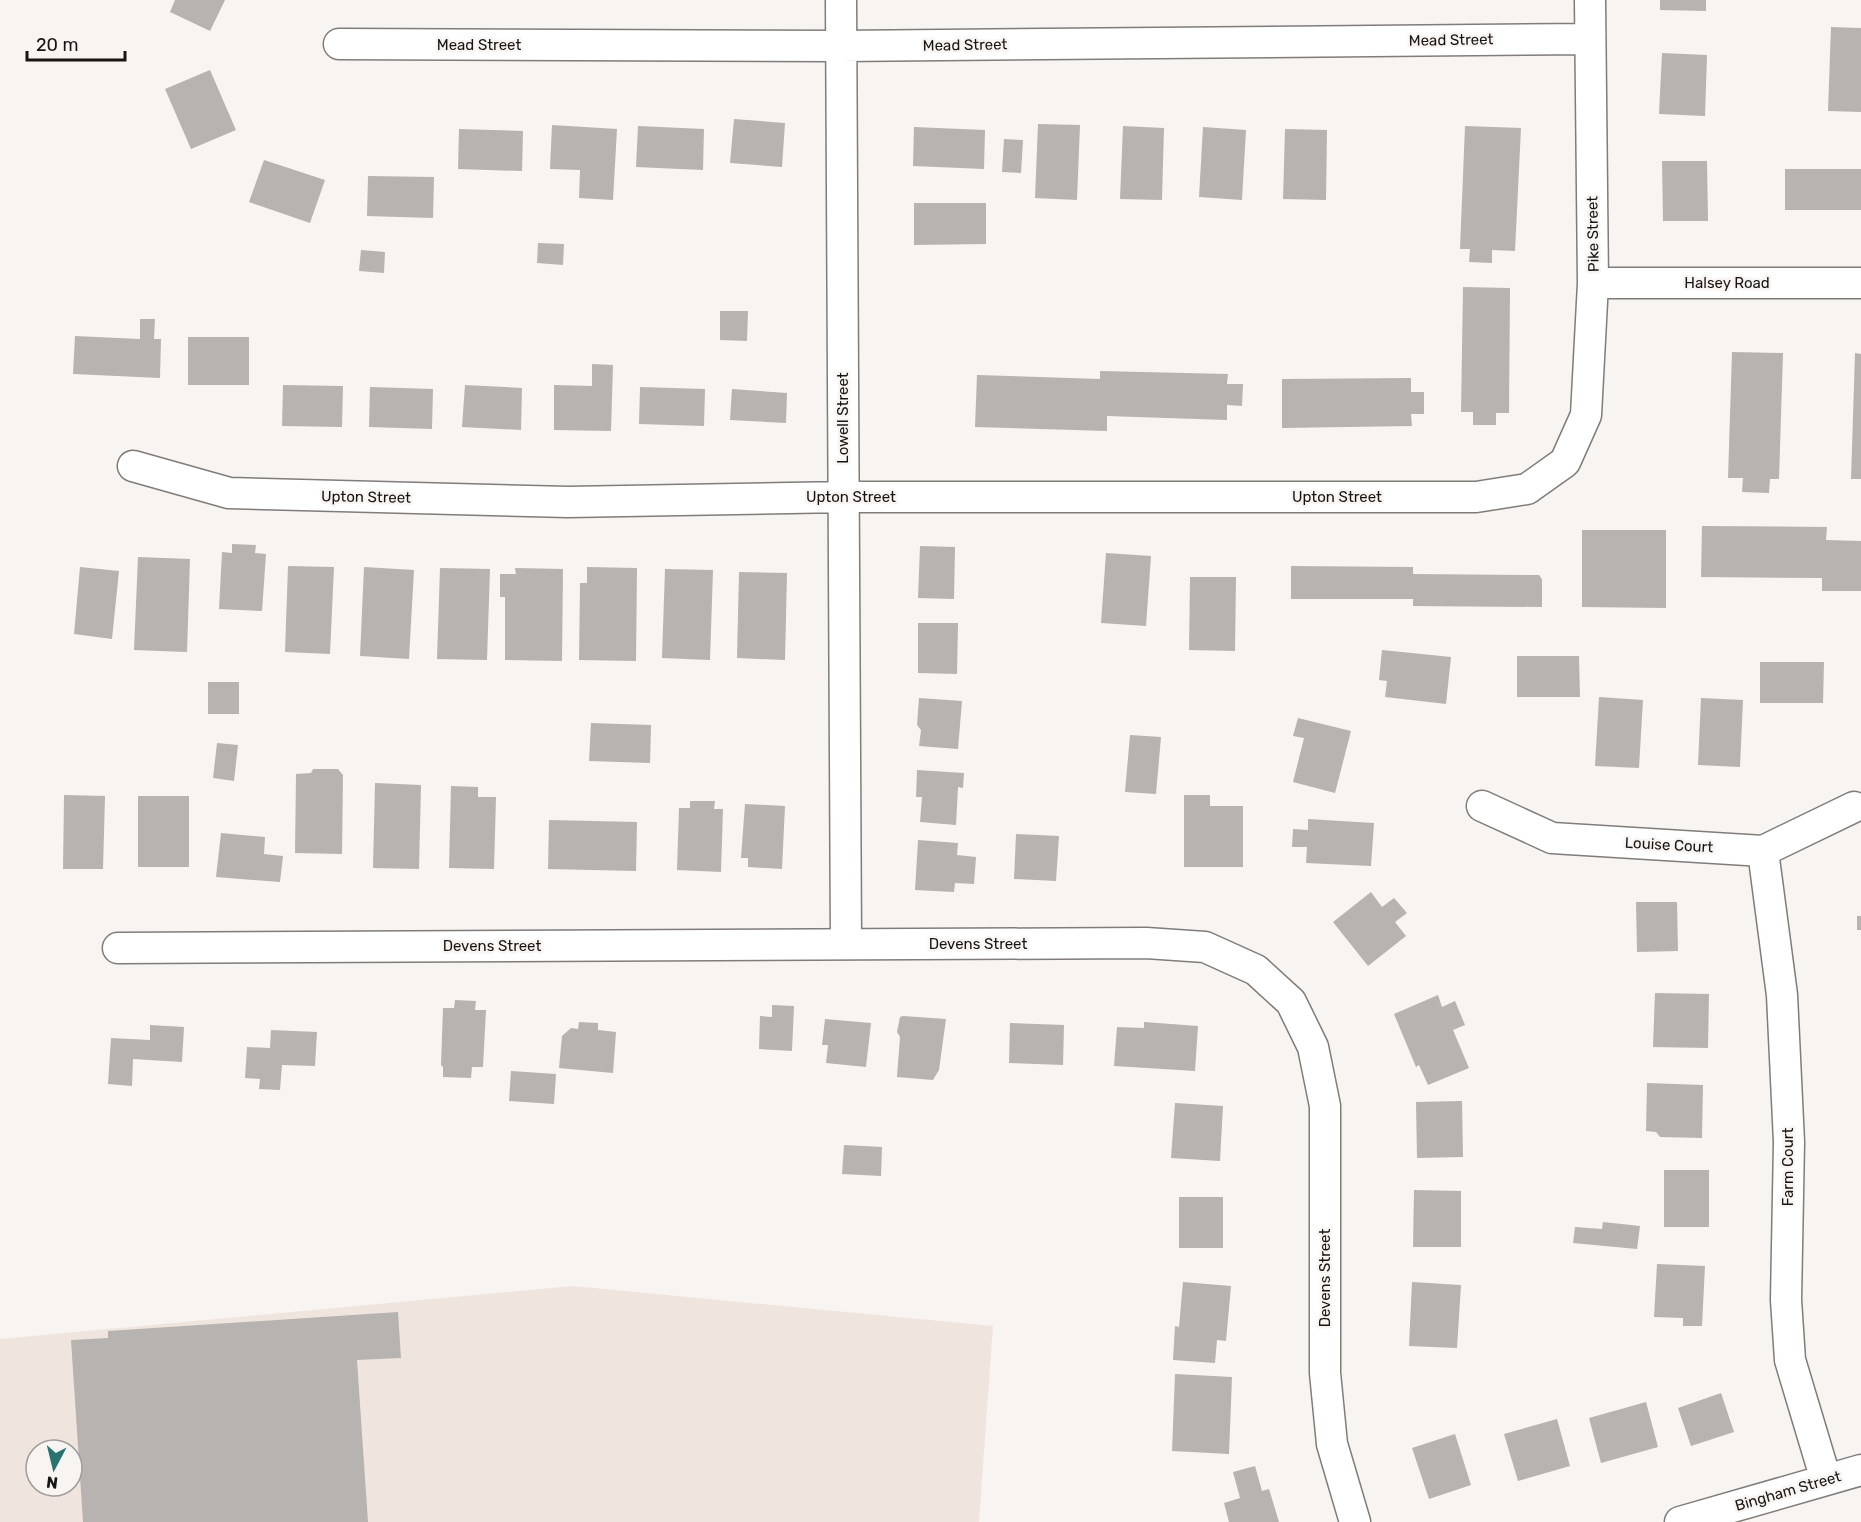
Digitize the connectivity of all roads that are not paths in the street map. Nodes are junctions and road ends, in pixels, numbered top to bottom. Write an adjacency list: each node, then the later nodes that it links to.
1 (841, 0): 5 (street, Lowell Street)
2 (1590, 0): 3 (street, Pike Street)
3 (1590, 39): 5 (street, Mead Street); 7 (street, Pike Street)
4 (339, 44): 5 (street, Mead Street)
5 (841, 46): 10 (street, Lowell Street)
6 (1861, 283): 7 (street, Halsey Road)
7 (1593, 284): 8 (street, Pike Street)
8 (1565, 462): 10 (street, Upton Street)
9 (133, 466): 10 (street, Upton Street)
10 (844, 497): 14 (street, Lowell Street)
11 (1482, 806): 13 (street, Louise Court)
12 (1854, 807): 13 (street, Louise Court)
13 (1762, 850): 17 (street, Farm Court)
14 (846, 944): 15 (street, Devens Street); 18 (street, Devens Street)
15 (118, 948)
16 (1861, 1470): 17 (street, Bingham Street)
17 (1826, 1480): 19 (street, Bingham Street)
18 (1355, 1522)
19 (1680, 1522)

